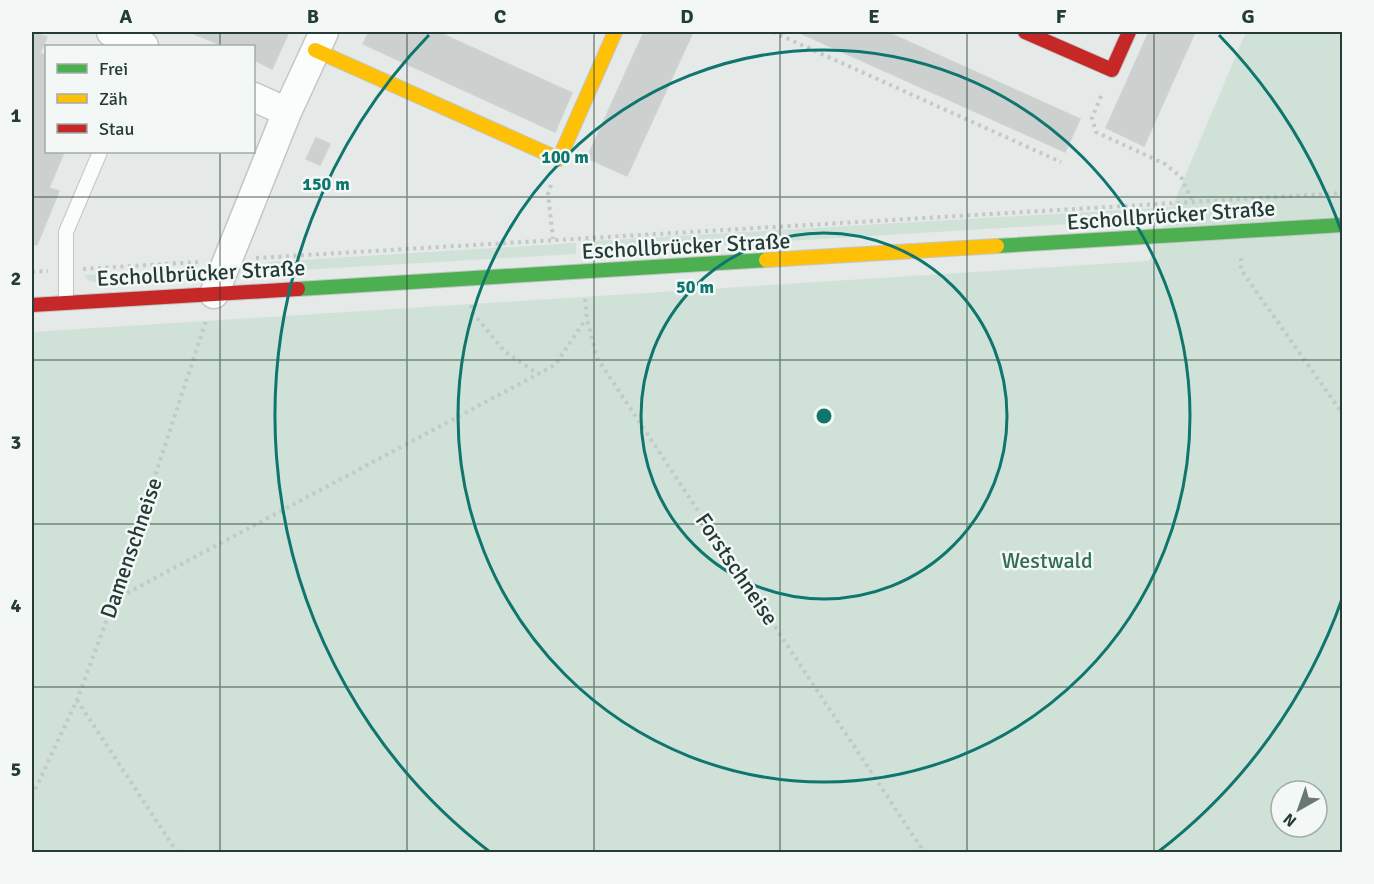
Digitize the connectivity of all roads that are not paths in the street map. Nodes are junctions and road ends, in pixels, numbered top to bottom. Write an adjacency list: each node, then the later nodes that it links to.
1 (111, 32): 6 (street)
2 (615, 32): 5 (main road)
3 (1025, 32): 4 (main road)
4 (1129, 32)
5 (320, 41): 8 (street)
6 (142, 45)
7 (255, 97): 8 (street)
8 (287, 112): 11 (street)
9 (100, 153): 12 (lane)
10 (1342, 225): 11 (main road, Eschollbrücker Straße)
11 (214, 294): 12 (main road, Eschollbrücker Straße)
12 (66, 302): 13 (main road, Eschollbrücker Straße)
13 (32, 305)

